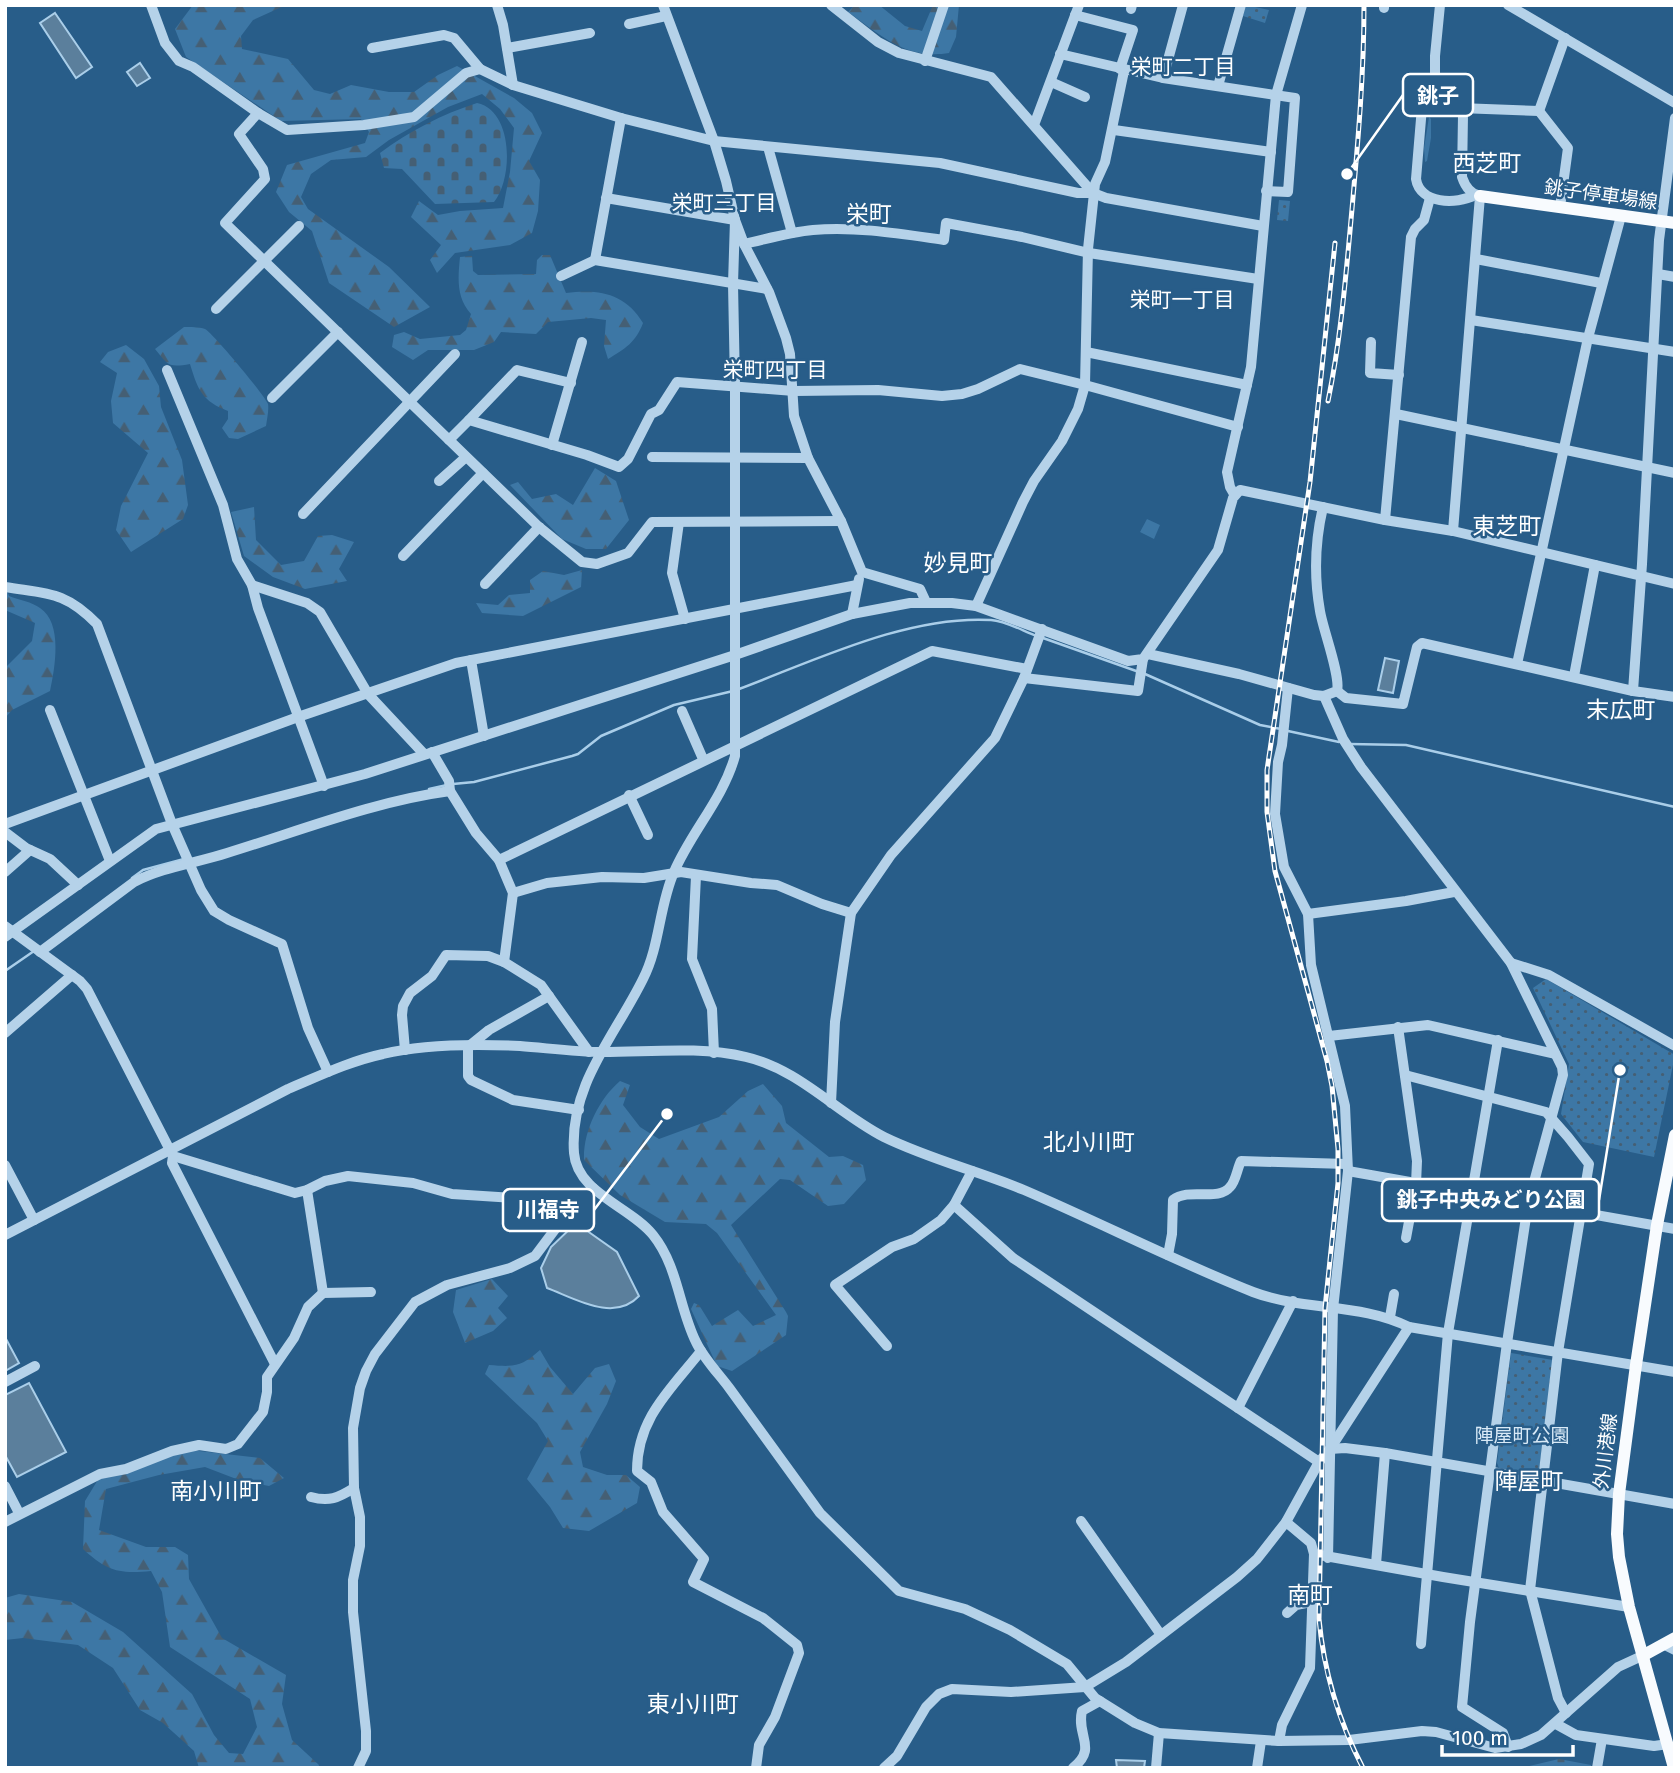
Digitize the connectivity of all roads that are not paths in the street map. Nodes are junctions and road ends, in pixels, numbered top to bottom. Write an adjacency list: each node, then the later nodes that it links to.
1 (150, 5): 31 (street)
2 (497, 5): 16 (street)
3 (831, 5): 18 (street)
4 (944, 5): 18 (street)
5 (1183, 5): 21 (street)
6 (1241, 5): 25 (street)
7 (1302, 5): 26 (street)
8 (1440, 5): 22 (street)
9 (1508, 5): 14 (street)
10 (664, 10): 12 (street); 36 (street)
11 (1077, 10): 17 (street); 20 (street)
12 (629, 24)
13 (590, 33): 16 (street)
14 (1565, 38): 28 (street); 30 (street)
15 (372, 47): 19 (street)
16 (507, 48): 24 (street)
17 (1060, 54): 20 (street); 23 (street)
18 (925, 61): 34 (street)
19 (480, 69): 24 (street); 31 (street)
20 (1122, 70): 21 (street); 35 (street)
21 (1163, 78): 25 (street)
22 (1435, 78): 29 (street); 43 (street)
23 (1051, 82): 27 (street); 34 (street)
24 (513, 85): 32 (street)
25 (1218, 86): 26 (street)
26 (1276, 96): 38 (street); 39 (street)
27 (1085, 97)
28 (1675, 103)
29 (1459, 108): 30 (street); 41 (street)
30 (1539, 111): 44 (street)
31 (258, 113): 55 (street)
32 (621, 118): 36 (street); 42 (street)
33 (1675, 118): 47 (street)
34 (1034, 125): 40 (street)
35 (1114, 130): 38 (street); 40 (street)
36 (714, 141): 37 (street); 46 (street)
37 (768, 147): 40 (street); 50 (street)
38 (1271, 152): 39 (street)
39 (1266, 191): 49 (street)
40 (1093, 193): 49 (street); 52 (street)
41 (1478, 195): 43 (street); 44 (main road, 銚子停車場線); 53 (street)
42 (606, 198): 46 (street); 54 (street)
43 (1430, 198): 74 (street)
44 (1560, 207): 45 (main road, 銚子停車場線)
45 (1621, 216): 47 (main road, 銚子停車場線); 60 (street)
46 (735, 220): 51 (street); 61 (street)
47 (1668, 223): 56 (street)
48 (299, 226): 55 (street)
49 (1263, 226): 59 (street)
50 (792, 233): 51 (street); 52 (street)
51 (744, 244): 62 (street)
52 (1089, 253): 59 (street); 70 (street)
53 (1476, 259): 60 (street); 64 (street)
54 (595, 260): 57 (street); 61 (street)
55 (264, 261): 63 (street); 65 (street)
56 (1658, 274): 58 (street); 69 (street)
57 (562, 276)
58 (1675, 277)
59 (1258, 279): 76 (street)
60 (1601, 283): 66 (street)
61 (733, 284): 62 (street); 78 (street)
62 (767, 289): 79 (street)
63 (216, 309)
64 (1471, 320): 66 (street); 85 (street)
65 (338, 332): 80 (street); 81 (street)
66 (1588, 338): 69 (street); 88 (street)
67 (582, 342): 75 (street)
68 (1371, 342): 74 (street)
69 (1654, 348): 71 (street); 93 (street)
70 (1086, 352): 76 (street); 77 (street)
71 (1675, 352)
72 (455, 354): 81 (street)
73 (167, 370): 111 (street)
74 (1399, 375): 82 (street)
75 (571, 383): 83 (street); 87 (street)
76 (1247, 384): 84 (street)
77 (1084, 385): 79 (street); 84 (street); 117 (street)
78 (735, 386): 79 (street); 87 (street); 92 (street)
79 (794, 391): 91 (street)
80 (272, 398)
81 (410, 402): 86 (street); 99 (street)
82 (1396, 414): 85 (street); 100 (street)
83 (468, 420): 86 (street); 87 (street)
84 (1238, 427): 97 (street)
85 (1462, 428): 88 (street); 105 (street)
86 (449, 440): 89 (street)
87 (552, 445)
88 (1564, 449): 93 (street); 106 (street)
89 (466, 457): 94 (street); 96 (street)
90 (652, 457): 92 (street)
91 (808, 458): 92 (street); 101 (street)
92 (735, 459): 103 (street)
93 (1646, 467): 95 (street); 110 (street)
94 (483, 473): 104 (street); 107 (street)
95 (1675, 473)
96 (439, 481)
97 (1234, 494): 98 (street); 123 (street)
98 (1323, 507): 100 (street); 129 (street)
99 (303, 514)
100 (1385, 520): 105 (street)
101 (841, 521): 103 (street); 109 (street)
102 (679, 522): 103 (street); 104 (street); 120 (street)
103 (735, 522): 118 (street)
104 (539, 527): 112 (street)
105 (1453, 531): 106 (street)
106 (1542, 553): 108 (street); 125 (street)
107 (403, 556)
108 (1595, 565): 110 (street); 127 (street)
109 (862, 572): 114 (street); 116 (street)
110 (1642, 577): 113 (street); 130 (street)
111 (252, 584): 131 (street); 136 (street)
112 (485, 584)
113 (1675, 584)
114 (857, 585): 118 (street); 119 (street)
115 (5, 587): 141 (street)
116 (926, 602): 117 (street); 119 (street)
117 (976, 606): 121 (street)
118 (735, 610): 120 (street); 122 (street)
119 (852, 614): 122 (street)
120 (685, 619): 124 (street)
121 (1042, 629): 123 (street); 126 (street)
122 (735, 655): 137 (street); 138 (street)
123 (1145, 657): 126 (street); 128 (street)
124 (471, 660): 131 (street); 137 (street)
125 (1517, 664): 127 (street); 129 (street)
126 (1026, 673): 138 (street); 160 (street)
127 (1574, 676): 130 (street)
128 (1288, 688): 132 (street); 161 (street)
129 (1337, 691): 132 (street)
130 (1633, 691): 133 (street)
131 (368, 694): 136 (street); 139 (street)
132 (1324, 696): 158 (street)
133 (1675, 697)
134 (50, 710): 144 (street)
135 (682, 711): 140 (street)
136 (298, 717): 141 (street); 142 (street)
137 (484, 736): 139 (street)
138 (735, 744): 140 (street); 155 (street)
139 (428, 753): 142 (street); 143 (street)
140 (703, 759): 145 (street)
141 (153, 770): 144 (street); 147 (street)
142 (324, 786): 147 (street)
143 (450, 791): 151 (street); 153 (street)
144 (84, 795): 146 (street); 152 (street)
145 (629, 795): 149 (street); 151 (street)
146 (5, 824)
147 (172, 824): 152 (street); 153 (street)
148 (5, 832): 150 (street)
149 (648, 835)
150 (30, 850): 154 (street); 157 (street)
151 (499, 860): 159 (street)
152 (110, 861): 157 (street)
153 (189, 865): 163 (street); 178 (street)
154 (5, 872)
155 (673, 873): 156 (street); 159 (street); 175 (street)
156 (696, 876): 160 (street); 176 (street)
157 (78, 885): 162 (street)
158 (1454, 892): 161 (street); 165 (street)
159 (513, 893): 164 (street)
160 (851, 913): 181 (street)
161 (1308, 914): 170 (street)
162 (8, 932): 163 (street)
163 (40, 952): 166 (street)
164 (504, 962): 167 (street); 174 (street)
165 (1511, 963): 173 (street); 177 (street)
166 (72, 975): 169 (street); 185 (street)
167 (549, 996): 172 (street); 175 (street)
168 (1398, 1027): 170 (street); 171 (street); 179 (street)
169 (5, 1033)
170 (1329, 1036): 187 (street)
171 (1497, 1040): 177 (street); 180 (street)
172 (468, 1046): 174 (street); 175 (street); 182 (street)
173 (1675, 1046)
174 (405, 1050): 178 (street)
175 (595, 1052): 176 (street); 182 (street)
176 (714, 1053): 181 (street)
177 (1555, 1054): 183 (street)
178 (328, 1072): 185 (street)
179 (1405, 1075): 180 (street); 189 (street)
180 (1488, 1096): 183 (street); 192 (street)
181 (831, 1103): 188 (street)
182 (579, 1110): 190 (street)
183 (1550, 1117): 193 (street); 196 (street)
184 (1675, 1135): 198 (main road, 外川港線)
185 (171, 1153): 191 (street); 197 (street); 215 (street)
186 (5, 1165): 197 (street)
187 (1348, 1168): 189 (street); 202 (street); 207 (street)
188 (972, 1171): 194 (street); 202 (street)
189 (1416, 1184): 192 (street); 201 (street)
190 (593, 1188): 195 (street); 213 (street)
191 (307, 1190): 195 (street); 204 (street)
192 (1472, 1194): 193 (street); 210 (street)
193 (1528, 1204): 196 (street); 211 (street)
194 (954, 1205): 212 (street); 220 (street)
195 (568, 1212): 228 (street)
196 (1582, 1213): 198 (street); 214 (street)
197 (34, 1220): 200 (street)
198 (1657, 1225): 199 (street); 216 (main road, 外川港線)
199 (1675, 1228)
200 (5, 1234)
201 (1406, 1238)
202 (1168, 1255): 206 (street)
203 (371, 1292): 204 (street)
204 (323, 1293): 215 (street)
205 (1394, 1294): 208 (street)
206 (1293, 1301): 207 (street); 220 (street)
207 (1333, 1309): 208 (street); 221 (street)
208 (1390, 1317): 209 (street)
209 (1409, 1326): 210 (street); 221 (street)
210 (1448, 1333): 211 (street); 223 (street)
211 (1507, 1343): 214 (street); 225 (street)
212 (887, 1346)
213 (701, 1351): 249 (street); 260 (street)
214 (1558, 1352): 216 (street); 226 (street)
215 (275, 1364): 232 (street)
216 (1636, 1365): 218 (street); 229 (main road, 外川港線)
217 (35, 1366): 219 (street)
218 (1675, 1372)
219 (5, 1382)
220 (1238, 1408): 224 (street)
221 (1330, 1449): 222 (street); 224 (street); 237 (street)
222 (1385, 1453): 223 (street); 238 (street)
223 (1437, 1461): 225 (street); 239 (street)
224 (1319, 1462): 235 (street)
225 (1490, 1472): 226 (street); 240 (street)
226 (1543, 1481): 229 (street); 241 (street)
227 (5, 1486): 232 (street)
228 (354, 1488): 230 (street); 259 (street)
229 (1619, 1493): 231 (street); 243 (main road, 外川港線)
230 (311, 1497)
231 (1675, 1504)
232 (19, 1513): 234 (street)
233 (1081, 1521): 245 (street)
234 (5, 1522)
235 (1286, 1522): 236 (street); 245 (street)
236 (1314, 1554): 237 (street); 242 (street)
237 (1328, 1558): 238 (street)
238 (1376, 1564): 239 (street)
239 (1426, 1575): 240 (street); 246 (street)
240 (1477, 1582): 241 (street); 257 (street)
241 (1530, 1590): 243 (street); 251 (street)
242 (1311, 1602): 244 (street); 256 (street)
243 (1629, 1607): 248 (main road, 外川港線)
244 (1287, 1613)
245 (1161, 1635): 249 (street)
246 (1421, 1644)
247 (1671, 1644): 248 (main road)
248 (1644, 1655): 251 (street); 258 (main road, 外川港線)
249 (1085, 1687): 250 (street); 261 (street)
250 (1100, 1701): 253 (street); 262 (street)
251 (1566, 1713): 252 (street)
252 (1556, 1724): 254 (street); 257 (street)
253 (1159, 1733): 255 (street); 263 (street)
254 (1602, 1739): 258 (street); 265 (street)
255 (1261, 1741): 256 (street); 264 (street)
256 (1279, 1741): 257 (street)
257 (1508, 1747)
258 (1671, 1751): 266 (main road, 外川港線)
259 (358, 1768)
260 (756, 1768)
261 (884, 1768)
262 (1073, 1768)
263 (1156, 1768)
264 (1257, 1768)
265 (1597, 1768)
266 (1674, 1768)

